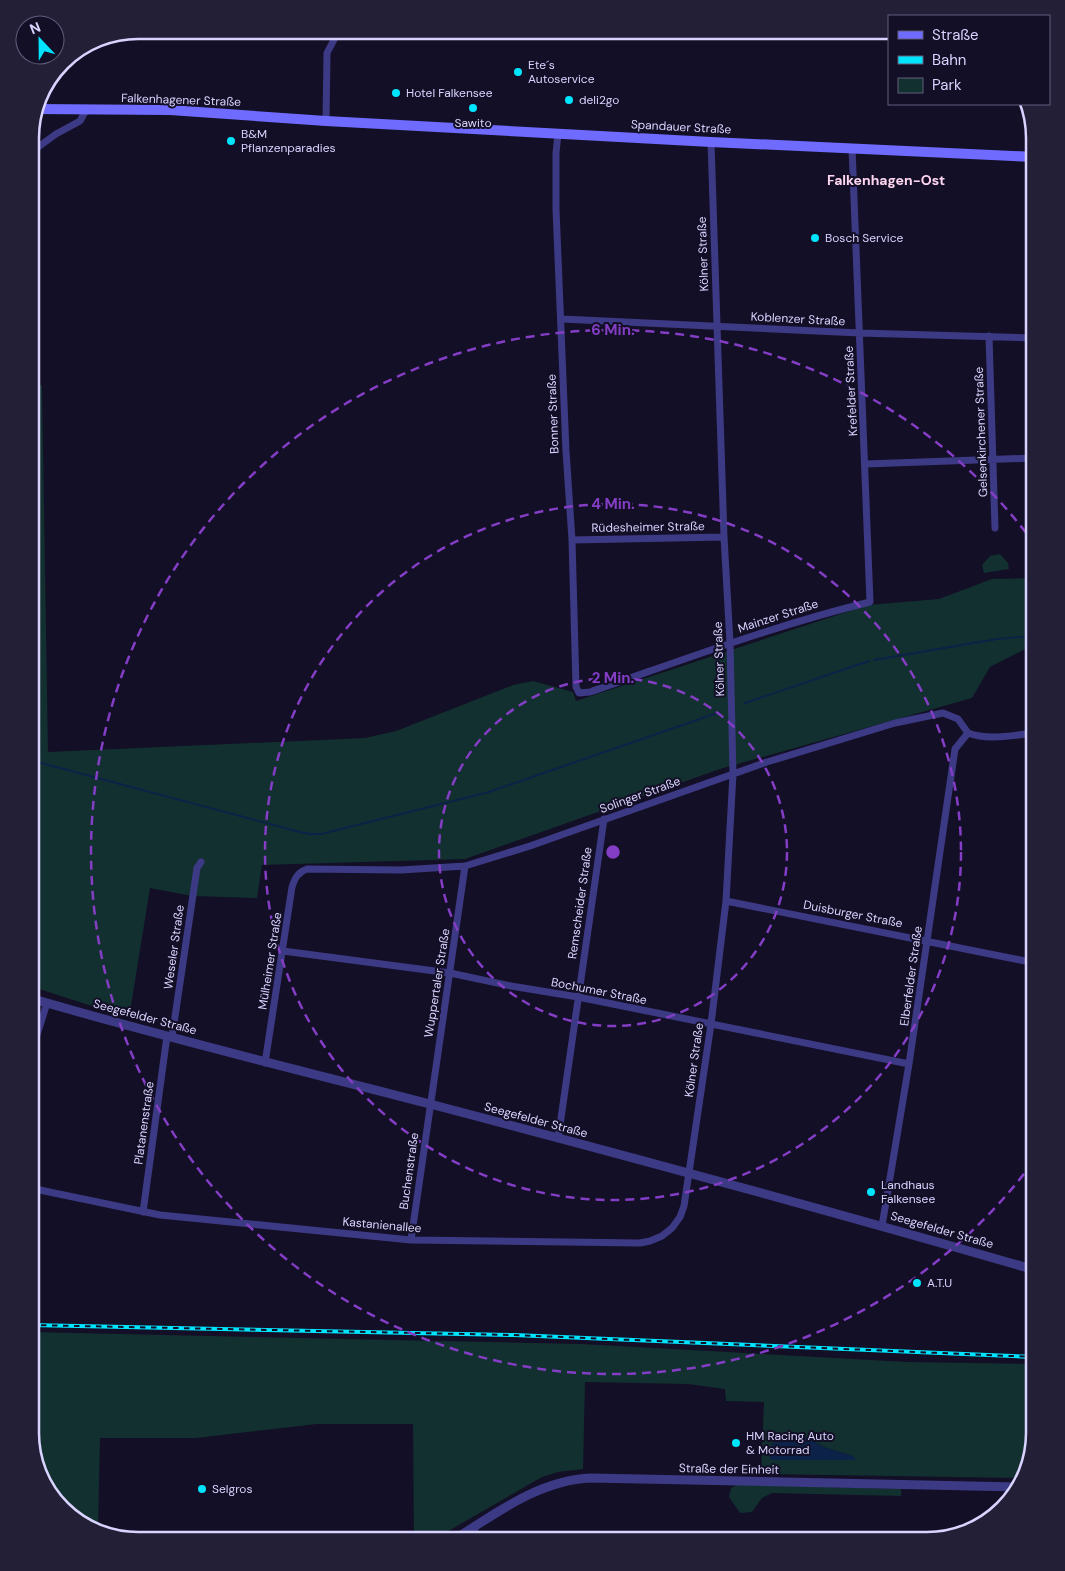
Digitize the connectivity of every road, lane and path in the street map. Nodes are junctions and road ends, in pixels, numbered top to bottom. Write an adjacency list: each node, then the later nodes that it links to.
1 (334, 39): 4 (street)
2 (43, 109): 3 (main road, Falkenhagener Straße)
3 (86, 110): 4 (main road, Falkenhagener Straße); 7 (street)
4 (326, 121): 5 (main road, Spandauer Straße)
5 (558, 134): 6 (main road, Spandauer Straße); 10 (street, Bonner Straße)
6 (711, 142): 8 (main road, Spandauer Straße); 11 (street, Kölner Straße)
7 (39, 146)
8 (852, 148): 9 (main road, Spandauer Straße); 12 (street, Krefelder Straße)
9 (1026, 157)
10 (561, 319): 11 (street, Koblenzer Straße); 20 (street, Bonner Straße)
11 (717, 327): 12 (street, Koblenzer Straße); 19 (street, Kölner Straße)
12 (860, 333): 13 (street, Koblenzer Straße); 17 (street, Krefelder Straße)
13 (989, 336): 14 (street, Koblenzer Straße); 16 (street, Gelsenkirchener Straße)
14 (1026, 338)
15 (1026, 458): 16 (street)
16 (992, 460): 17 (street); 18 (street, Gelsenkirchener Straße)
17 (866, 464): 21 (street, Krefelder Straße)
18 (995, 528)
19 (724, 537): 20 (street, Rüdesheimer Straße); 22 (street, Kölner Straße)
20 (572, 540): 23 (street, Bonner Straße)
21 (870, 602): 22 (street, Mainzer Straße)
22 (730, 643): 23 (street, Mainzer Straße); 26 (street, Kölner Straße)
23 (579, 693)
24 (968, 733): 25 (street); 26 (street, Solinger Straße); 32 (street, Elberfelder Straße)
25 (1026, 734)
26 (733, 774): 27 (street, Solinger Straße); 31 (street, Kölner Straße)
27 (604, 820): 29 (street, Solinger Straße); 36 (street, Remscheider Straße)
28 (201, 862): 41 (street, Weseler Straße)
29 (466, 866): 30 (street, Solinger Straße); 35 (street, Wuppertaler Straße)
30 (308, 869): 33 (street, Mülheimer Straße)
31 (726, 901): 32 (street, Duisburger Straße); 39 (street, Kölner Straße)
32 (928, 940): 34 (street, Duisburger Straße); 43 (street, Elberfelder Straße)
33 (283, 951): 35 (street, Bochumer Straße); 42 (street, Mülheimer Straße)
34 (1026, 961)
35 (450, 973): 36 (street, Bochumer Straße); 44 (street, Wuppertaler Straße)
36 (578, 997): 39 (street, Bochumer Straße); 45 (street, Remscheider Straße)
37 (39, 1001): 38 (street, Seegefelder Straße)
38 (47, 1003): 40 (street); 41 (street, Seegefelder Straße)
39 (711, 1024): 43 (street, Bochumer Straße); 46 (street, Kölner Straße)
40 (39, 1028)
41 (169, 1037): 42 (street, Seegefelder Straße); 48 (street, Platanenstraße)
42 (265, 1063): 44 (street, Seegefelder Straße)
43 (909, 1064): 49 (street, Elberfelder Straße)
44 (430, 1104): 45 (street, Seegefelder Straße); 50 (street, Buchenstraße)
45 (558, 1139): 46 (street, Seegefelder Straße)
46 (689, 1173): 49 (street, Seegefelder Straße); 50 (street, Kastanienallee)
47 (39, 1190): 48 (street, Kastanienallee)
48 (143, 1212): 50 (street, Kastanienallee)
49 (882, 1226): 51 (street, Seegefelder Straße)
50 (411, 1240)
51 (1026, 1267)
52 (1011, 1487): 53 (street, Straße der Einheit)
53 (472, 1528): 54 (street, Straße der Einheit); 55 (street)
54 (466, 1532)
55 (474, 1532)

